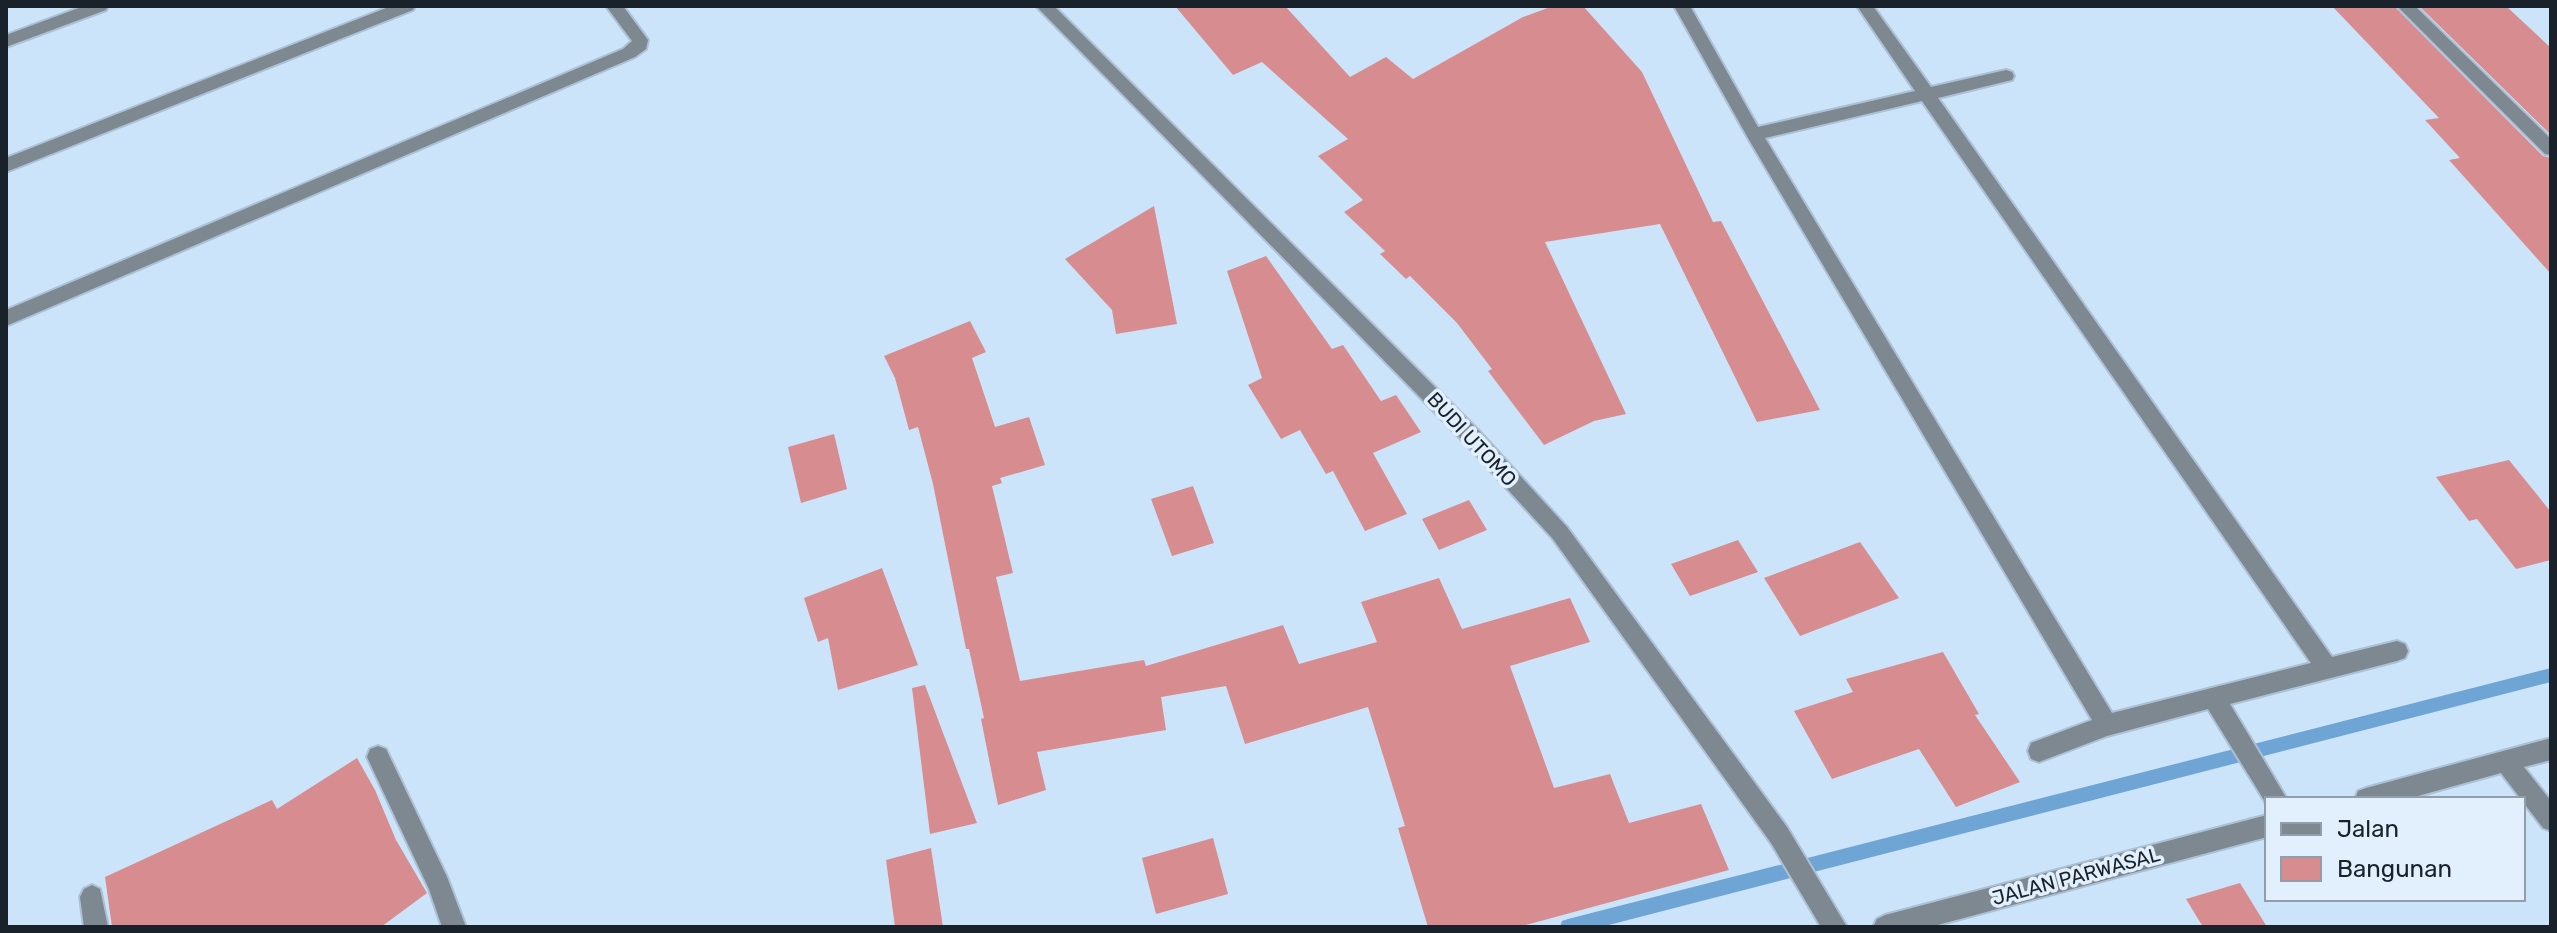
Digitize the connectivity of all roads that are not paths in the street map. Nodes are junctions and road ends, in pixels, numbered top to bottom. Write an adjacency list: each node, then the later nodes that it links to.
1 (100, 6): 8 (street)
2 (407, 6): 13 (street)
3 (614, 6): 14 (street)
4 (1044, 6): 30 (street, BUDI UTOMO)
5 (1682, 6): 11 (street)
6 (1865, 6): 10 (street)
7 (2405, 6): 12 (street)
8 (6, 41)
9 (2006, 76): 10 (street)
10 (1928, 94): 11 (street); 16 (street)
11 (1754, 134): 18 (street)
12 (2551, 149)
13 (6, 165)
14 (6, 318)
15 (2397, 651): 16 (street)
16 (2326, 667): 17 (street)
17 (2213, 697): 18 (street); 23 (street)
18 (2107, 725): 20 (street)
19 (2551, 749): 22 (street)
20 (2039, 751)
21 (378, 757): 29 (street)
22 (2506, 761): 24 (street); 25 (street)
23 (2275, 797)
24 (2373, 797)
25 (2551, 820)
26 (2265, 827): 31 (street, JALAN PARWASAL)
27 (92, 897): 28 (street)
28 (96, 927)
29 (454, 927)
30 (1835, 927)
31 (1885, 927)

